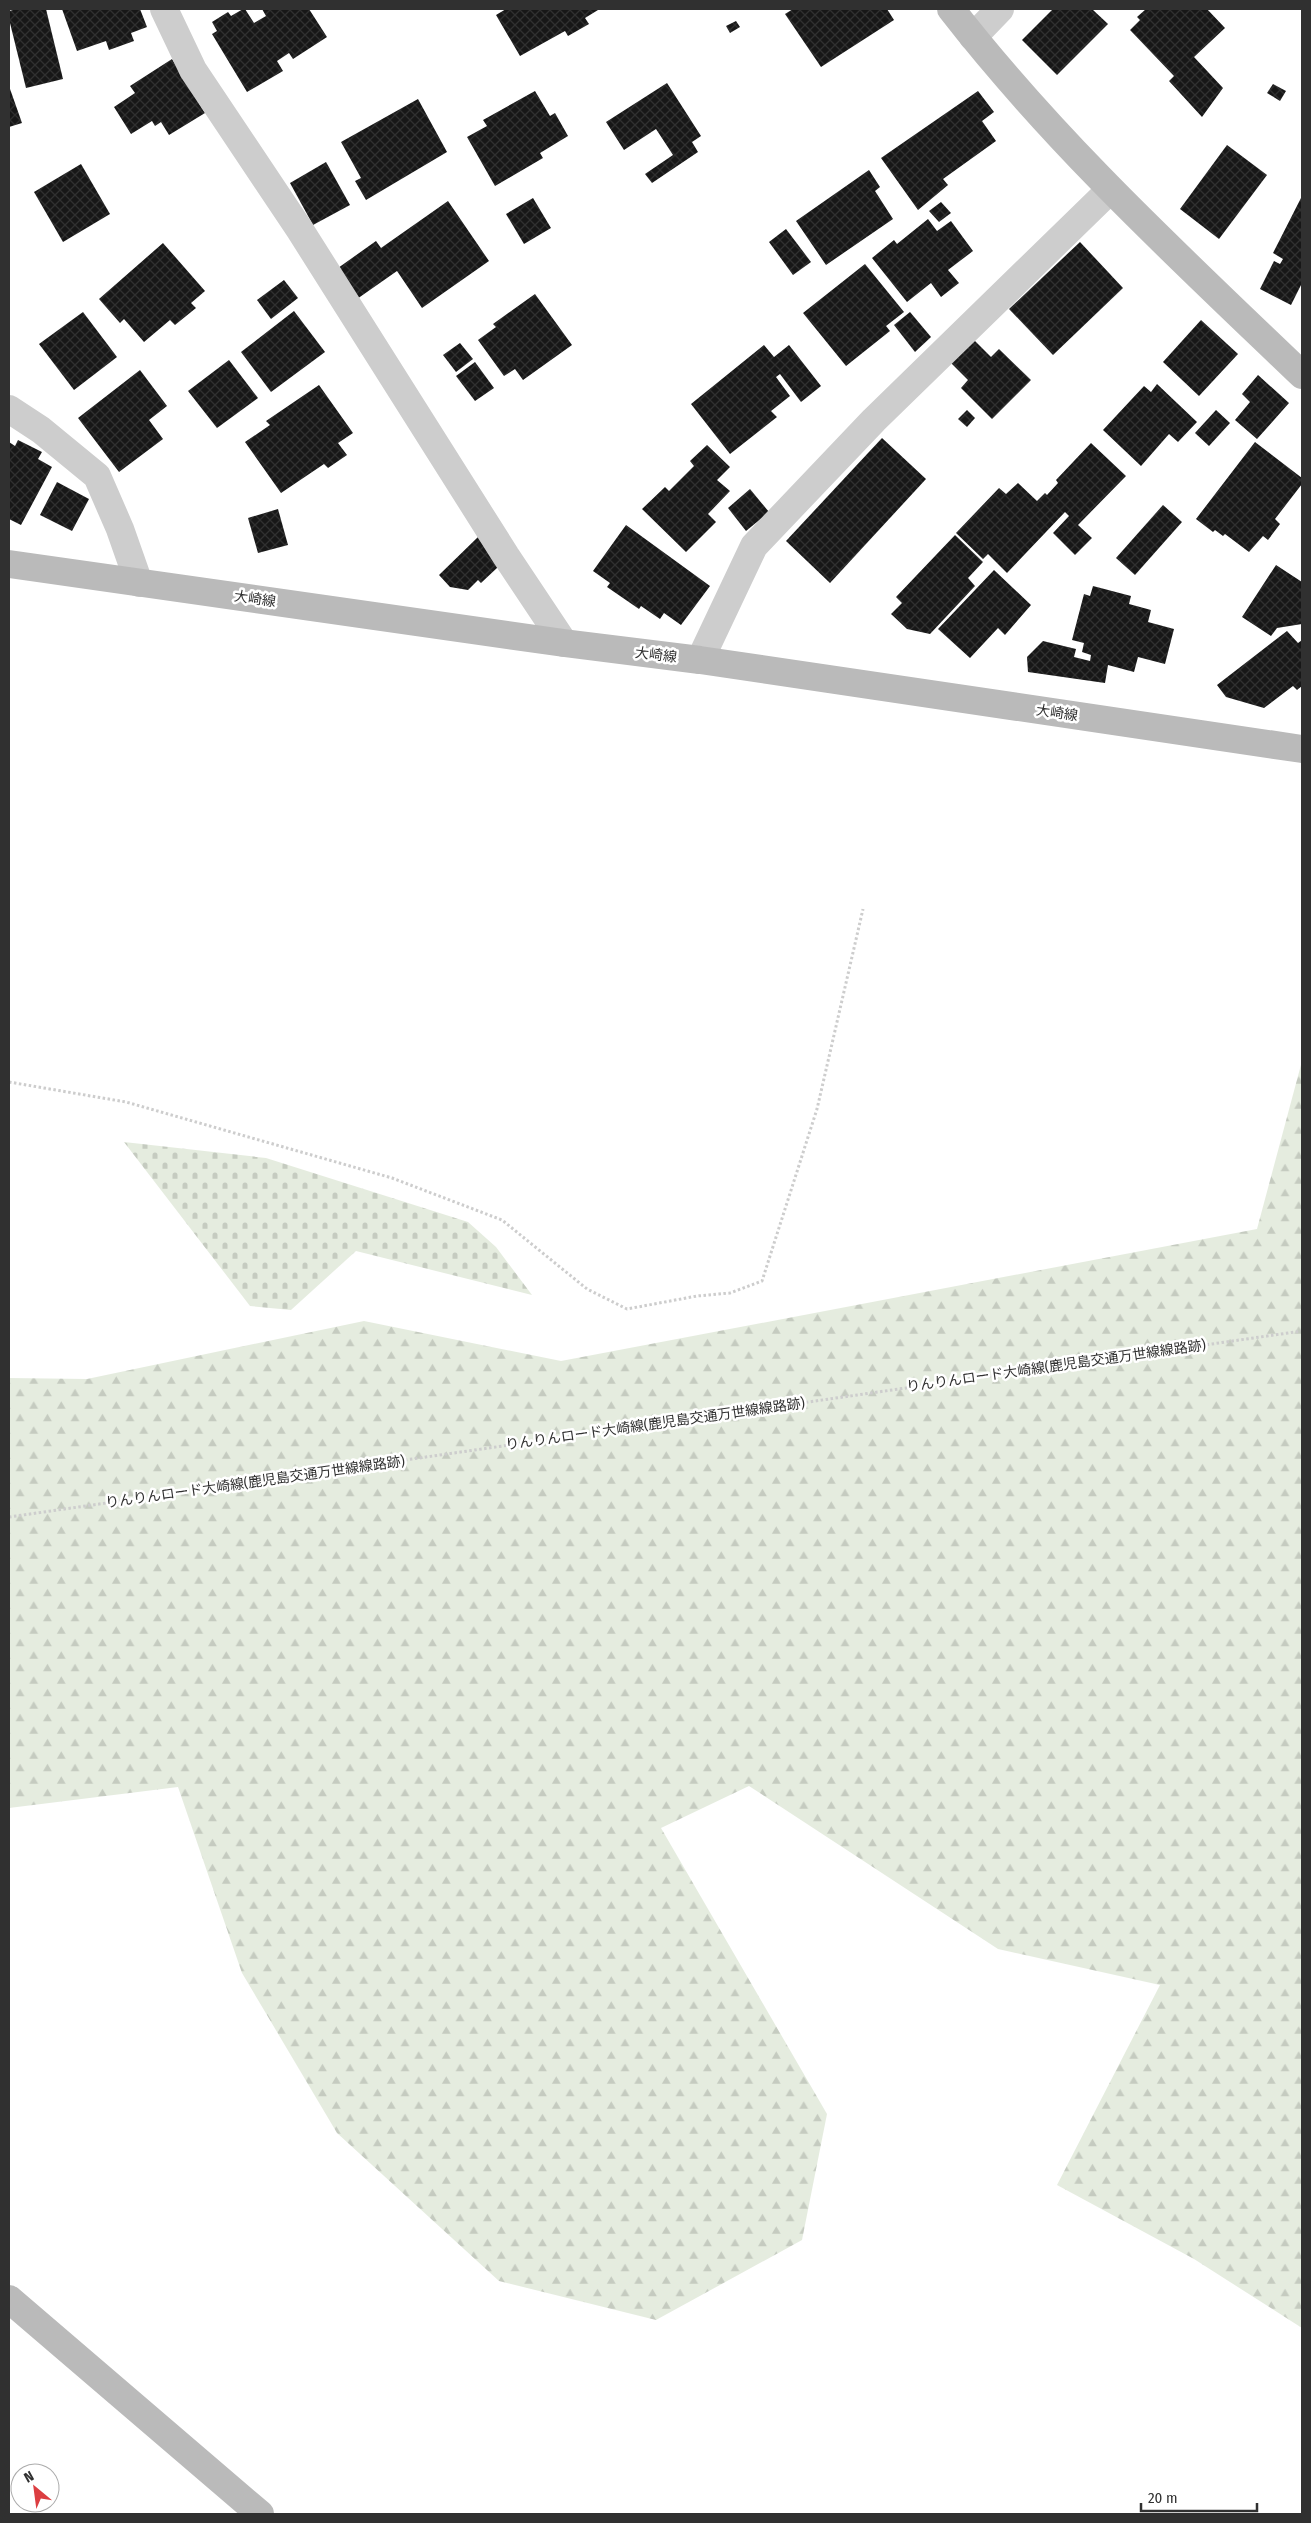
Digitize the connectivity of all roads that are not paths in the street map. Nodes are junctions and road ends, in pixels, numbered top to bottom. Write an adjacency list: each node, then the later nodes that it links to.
1 (164, 9): 10 (street)
2 (951, 9): 4 (street)
3 (1000, 9): 4 (street)
4 (973, 37): 5 (street)
5 (1110, 190): 6 (street); 11 (street)
6 (1302, 375)
7 (9, 409): 9 (street)
8 (9, 564): 9 (street, 大崎線)
9 (140, 583): 10 (street, 大崎線)
10 (564, 643): 11 (street, 大崎線)
11 (700, 660): 12 (street, 大崎線)
12 (1302, 749)
13 (9, 2299): 14 (street)
14 (260, 2514)

